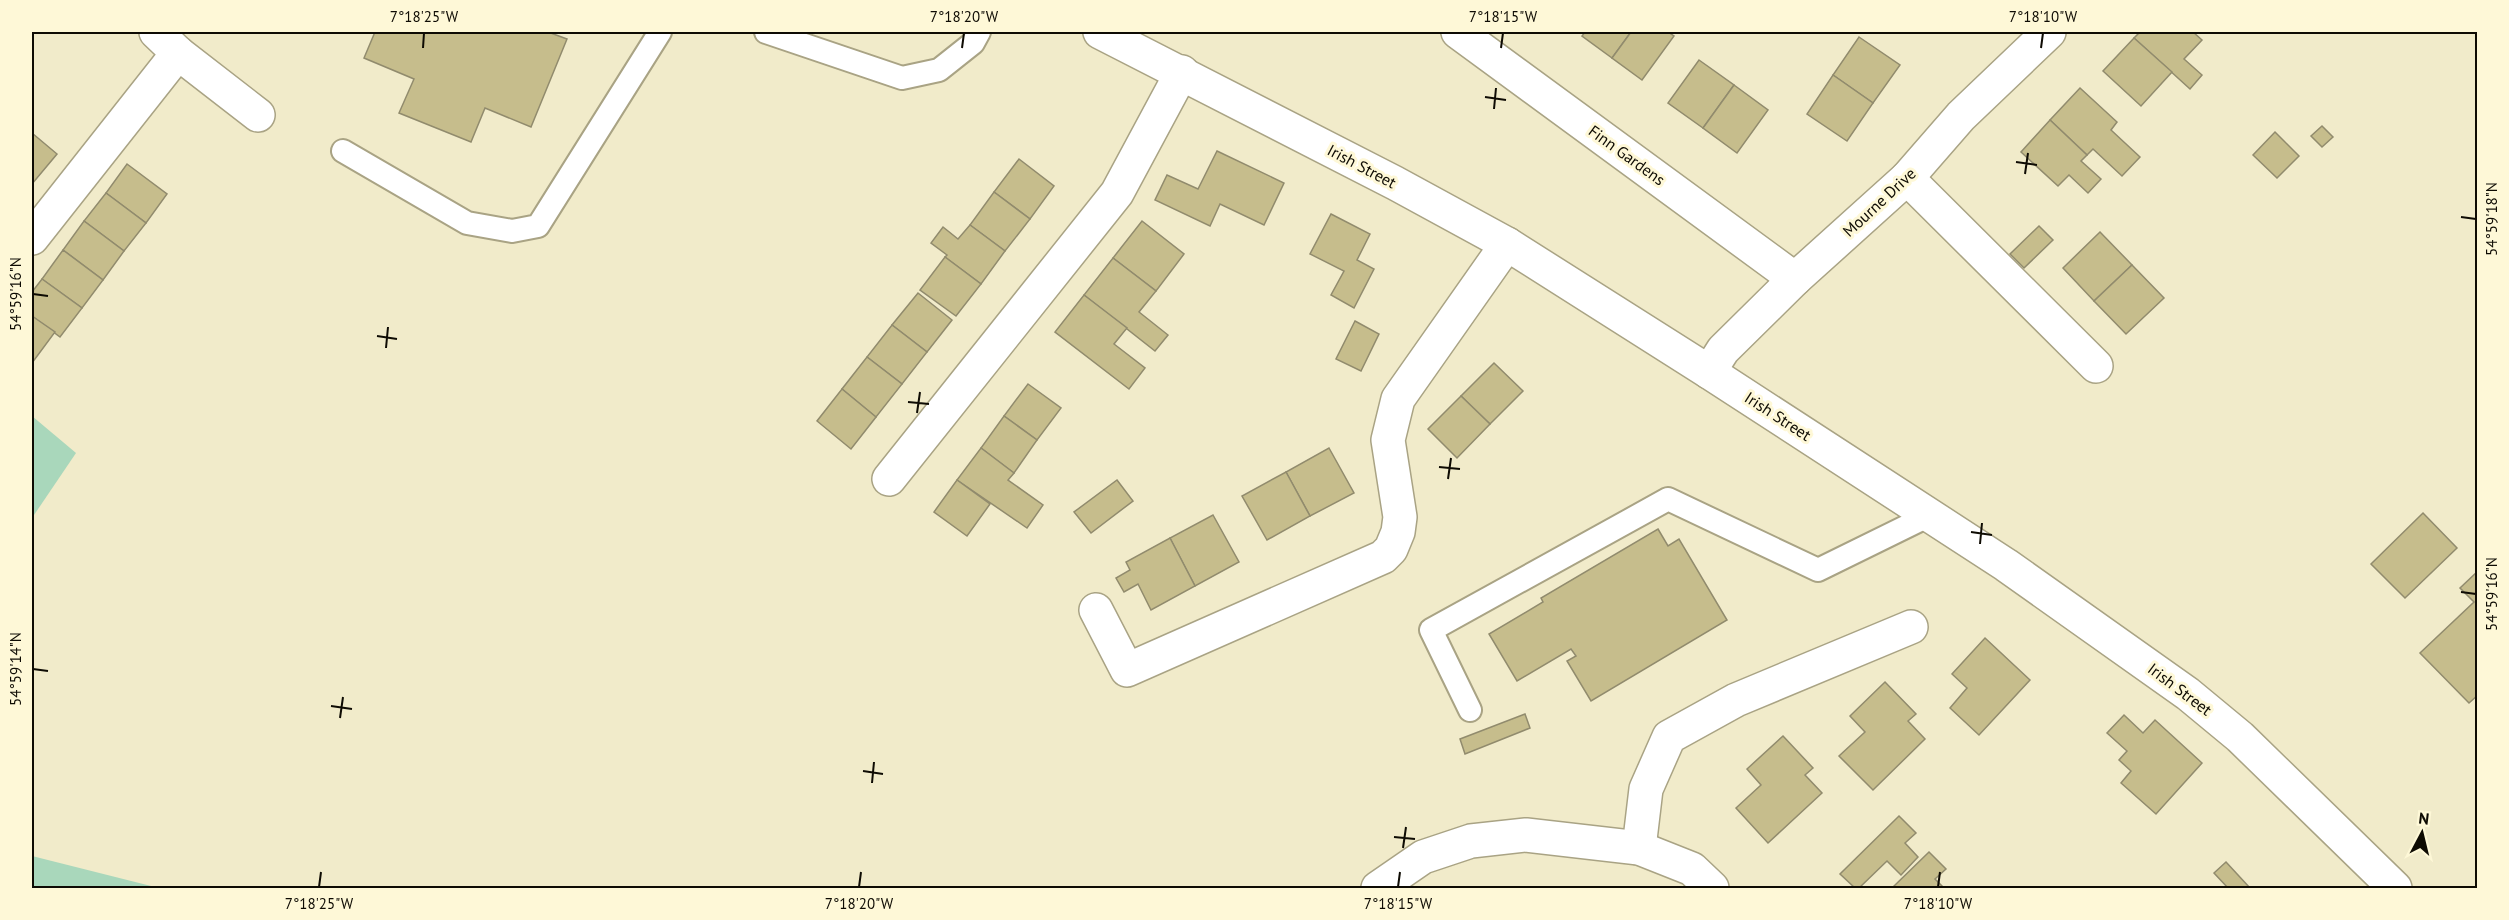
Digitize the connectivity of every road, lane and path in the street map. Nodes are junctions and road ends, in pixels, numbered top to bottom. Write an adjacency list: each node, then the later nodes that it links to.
1 (660, 32): 10 (lane)
2 (766, 32): 3 (lane)
3 (979, 32)
4 (1100, 32): 8 (street, Irish Street)
5 (1458, 32): 14 (street, Finn Gardens)
6 (2032, 37): 11 (street, Mourne Drive)
7 (167, 42): 9 (street); 12 (street)
8 (1182, 72): 13 (street, Irish Street); 17 (street)
9 (258, 115)
10 (343, 151)
11 (1907, 178): 14 (street, Mourne Drive); 15 (street)
12 (32, 238)
13 (1507, 244): 16 (street, Irish Street); 19 (street)
14 (1795, 279): 16 (street, Mourne Drive)
15 (2096, 366)
16 (1709, 372): 18 (street, Irish Street)
17 (889, 479)
18 (1930, 515): 21 (lane); 25 (street, Irish Street)
19 (1096, 610)
20 (1911, 627): 22 (street)
21 (1470, 710)
22 (1639, 848): 23 (street); 24 (street)
23 (1378, 888)
24 (1712, 888)
25 (2395, 888)

